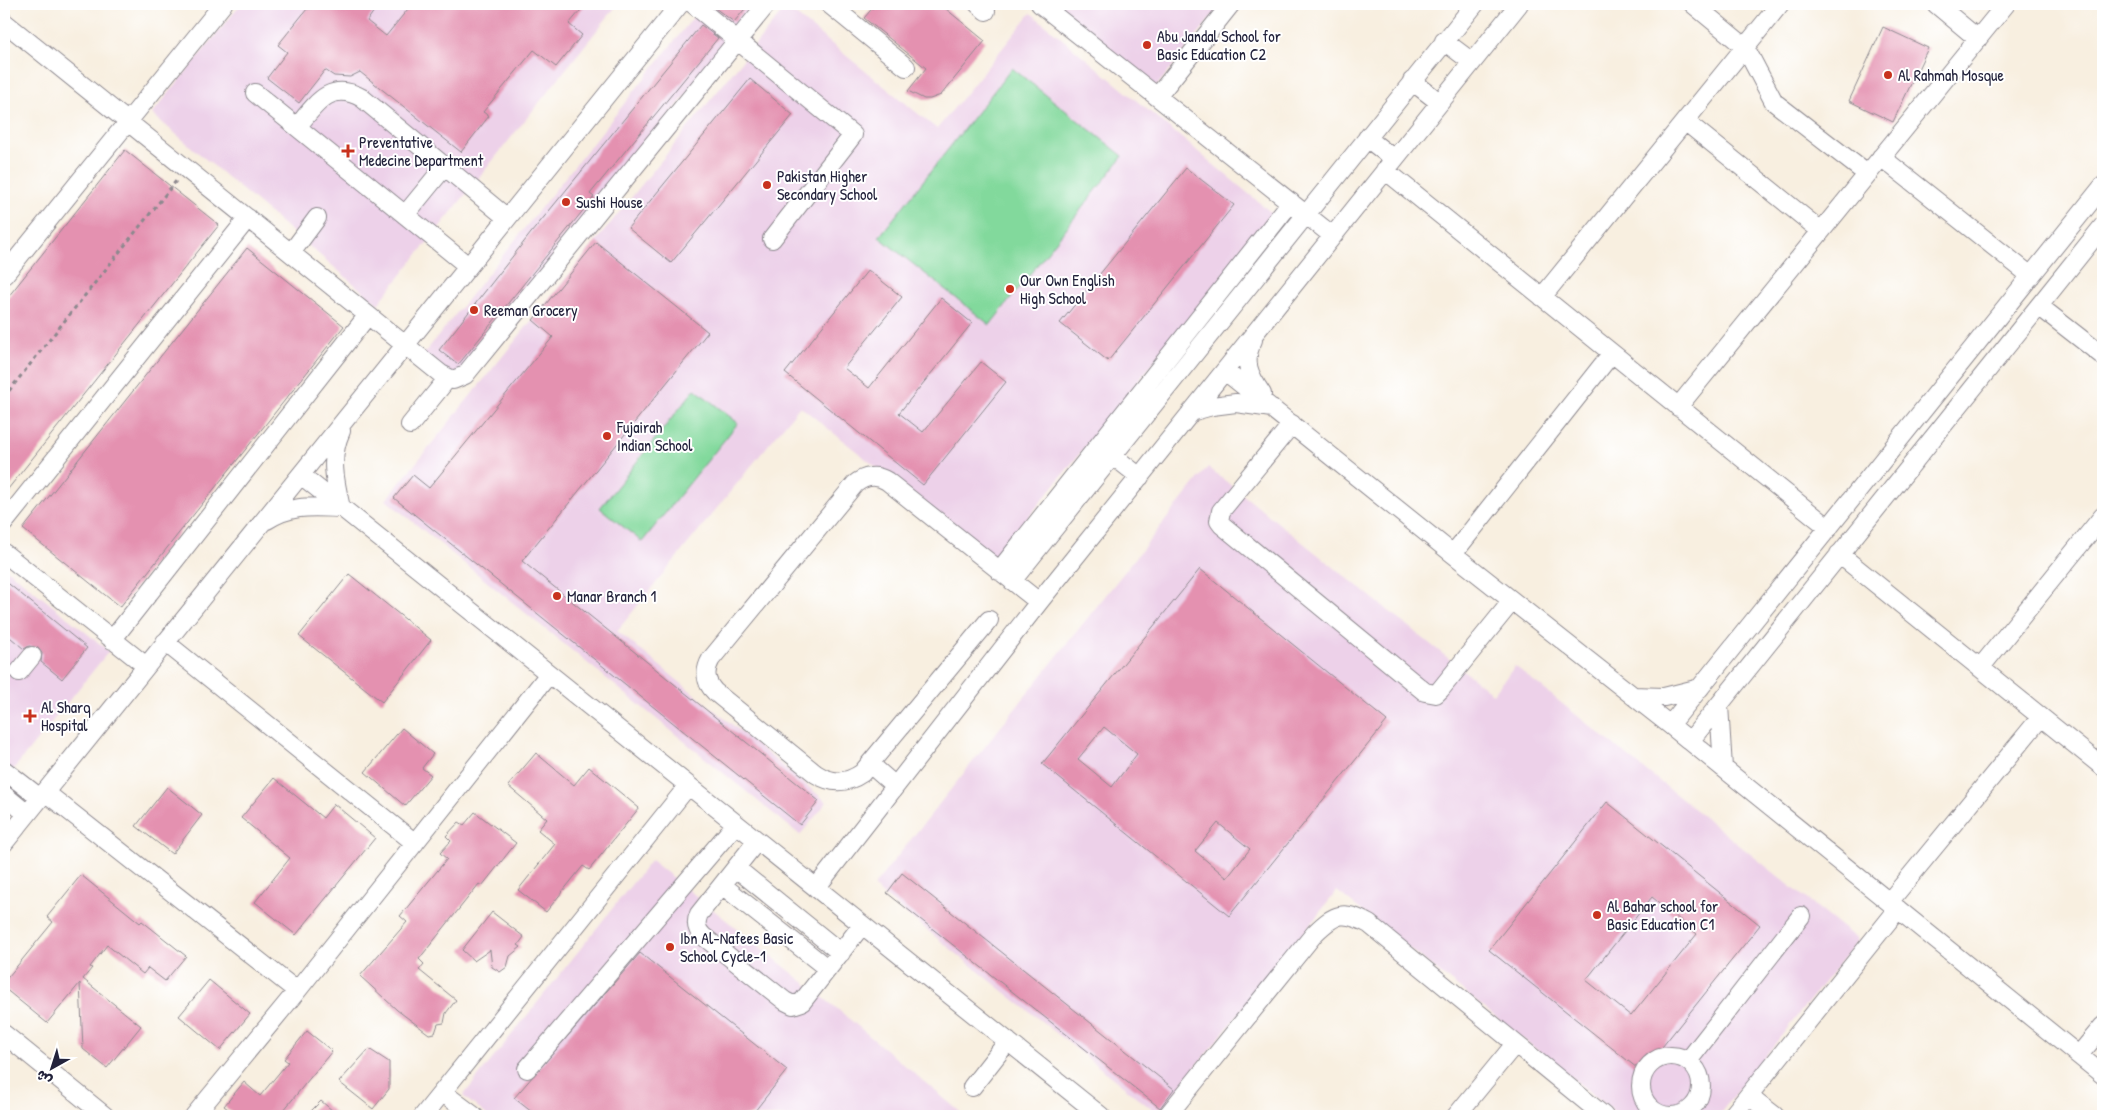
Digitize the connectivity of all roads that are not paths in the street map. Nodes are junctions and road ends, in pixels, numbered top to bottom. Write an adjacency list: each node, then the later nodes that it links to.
1 (223, 4): 26 (street)
2 (680, 4): 39 (street)
3 (693, 4): 16 (street)
4 (767, 4): 16 (street)
5 (829, 4): 20 (street)
6 (1040, 4): 23 (street)
7 (1231, 4): 23 (street)
8 (1475, 4): 17 (street)
9 (1517, 4): 19 (street)
10 (1693, 4): 18 (street)
11 (1780, 4): 18 (street)
12 (1936, 4): 15 (street)
13 (2006, 4): 15 (street)
14 (4, 22): 26 (street)
15 (1978, 38): 29 (street)
16 (738, 40): 43 (street); 56 (street)
17 (1444, 42): 19 (street); 21 (street)
18 (1745, 47): 25 (street); 32 (street)
19 (1472, 62): 24 (street)
20 (906, 67)
21 (1412, 81): 24 (street); 28 (street)
22 (255, 93): 27 (street)
23 (1157, 97): 34 (street)
24 (1439, 102): 30 (street)
25 (1685, 121): 41 (street); 48 (street)
26 (128, 122): 37 (street); 46 (street)
27 (297, 127): 31 (street); 36 (street)
28 (1367, 138): 30 (street); 35 (street)
29 (1882, 157): 32 (street); 47 (street)
30 (1390, 165): 42 (street); 48 (street)
31 (445, 166): 36 (street); 39 (street)
32 (1868, 174): 41 (street)
33 (2103, 186): 47 (street)
34 (1291, 202): 35 (street); 63 (street)
35 (1306, 214): 42 (street); 63 (street)
36 (405, 215): 45 (street)
37 (248, 218): 44 (street); 68 (street)
38 (318, 218): 44 (street)
39 (507, 218): 45 (street)
40 (2103, 226): 49 (street)
41 (1821, 231): 57 (street)
42 (1333, 236): 51 (street)
43 (772, 239)
44 (291, 253): 50 (street)
45 (468, 266): 52 (street)
46 (4, 275)
47 (2031, 276): 70 (street)
48 (1542, 297): 53 (street)
49 (2039, 306): 54 (street); 73 (street)
50 (368, 315): 52 (street); 78 (street)
51 (1258, 330): 55 (street); 58 (street)
52 (405, 345): 56 (street); 60 (street)
53 (1612, 353): 57 (street); 72 (street)
54 (2103, 356)
55 (1225, 371): 58 (street); 59 (street)
56 (448, 378): 62 (street)
57 (1678, 407): 70 (street)
58 (1272, 409): 59 (street); 61 (street)
59 (1191, 412): 65 (street)
60 (347, 417): 64 (street); 66 (street)
61 (1292, 424): 72 (street); 75 (street)
62 (410, 425)
63 (1106, 450): 65 (street); 74 (street)
64 (300, 475): 66 (street); 69 (street)
65 (1140, 477): 76 (street)
66 (341, 508): 69 (street); 84 (street)
67 (2103, 516): 82 (street)
68 (4, 523)
69 (262, 523): 79 (street)
70 (1829, 528): 85 (street)
71 (4, 553): 78 (street)
72 (1452, 554): 75 (street)
73 (1839, 554): 82 (street); 87 (street)
74 (1005, 576): 76 (street); 91 (street)
75 (1512, 601): 86 (street)
76 (1039, 602): 96 (street)
77 (989, 620): 91 (street)
78 (112, 640): 81 (street)
79 (165, 642): 81 (street); 103 (street)
80 (32, 656): 83 (street)
81 (146, 666): 97 (street)
82 (1980, 668): 88 (street)
83 (19, 672)
84 (549, 674): 95 (street); 103 (street)
85 (1700, 688): 86 (street); 89 (street)
86 (1633, 696): 89 (street)
87 (1719, 704): 90 (street); 93 (street)
88 (2041, 717): 92 (street); 107 (street)
89 (1670, 725): 90 (street)
90 (1690, 741): 93 (street)
91 (870, 764): 96 (street)
92 (2103, 767)
93 (1723, 768): 107 (street)
94 (4, 770): 97 (street)
95 (688, 786): 100 (street); 122 (street)
96 (895, 786): 106 (street)
97 (42, 795): 99 (street); 112 (street)
98 (4, 796): 99 (street)
99 (27, 814): 102 (street)
100 (736, 824): 101 (street); 119 (street)
101 (757, 841): 104 (street); 106 (street)
102 (4, 843)
103 (415, 843): 112 (street)
104 (736, 868): 105 (street); 110 (street)
105 (722, 885): 111 (street); 111 (street)
106 (816, 888): 109 (street)
107 (1893, 906): 117 (street); 123 (street)
108 (1801, 916): 118 (street)
109 (862, 925): 110 (street); 115 (street)
110 (840, 952): 111 (street)
111 (828, 969)
112 (297, 990): 125 (street)
113 (2103, 1026): 117 (street)
114 (4, 1034): 124 (street)
115 (1008, 1041): 121 (street); 128 (street)
116 (1515, 1044): 129 (street); 130 (street); 131 (street)
117 (2080, 1055): 120 (street)
118 (1688, 1062)
119 (527, 1069)
120 (2103, 1074)
121 (972, 1087)
122 (442, 1092): 126 (street); 127 (street)
123 (1749, 1096): 132 (street); 133 (street)
124 (105, 1116)
125 (194, 1116)
126 (422, 1116)
127 (474, 1116)
128 (1101, 1116)
129 (1167, 1116)
130 (1456, 1116)
131 (1604, 1116)
132 (1732, 1116)
133 (1775, 1116)

